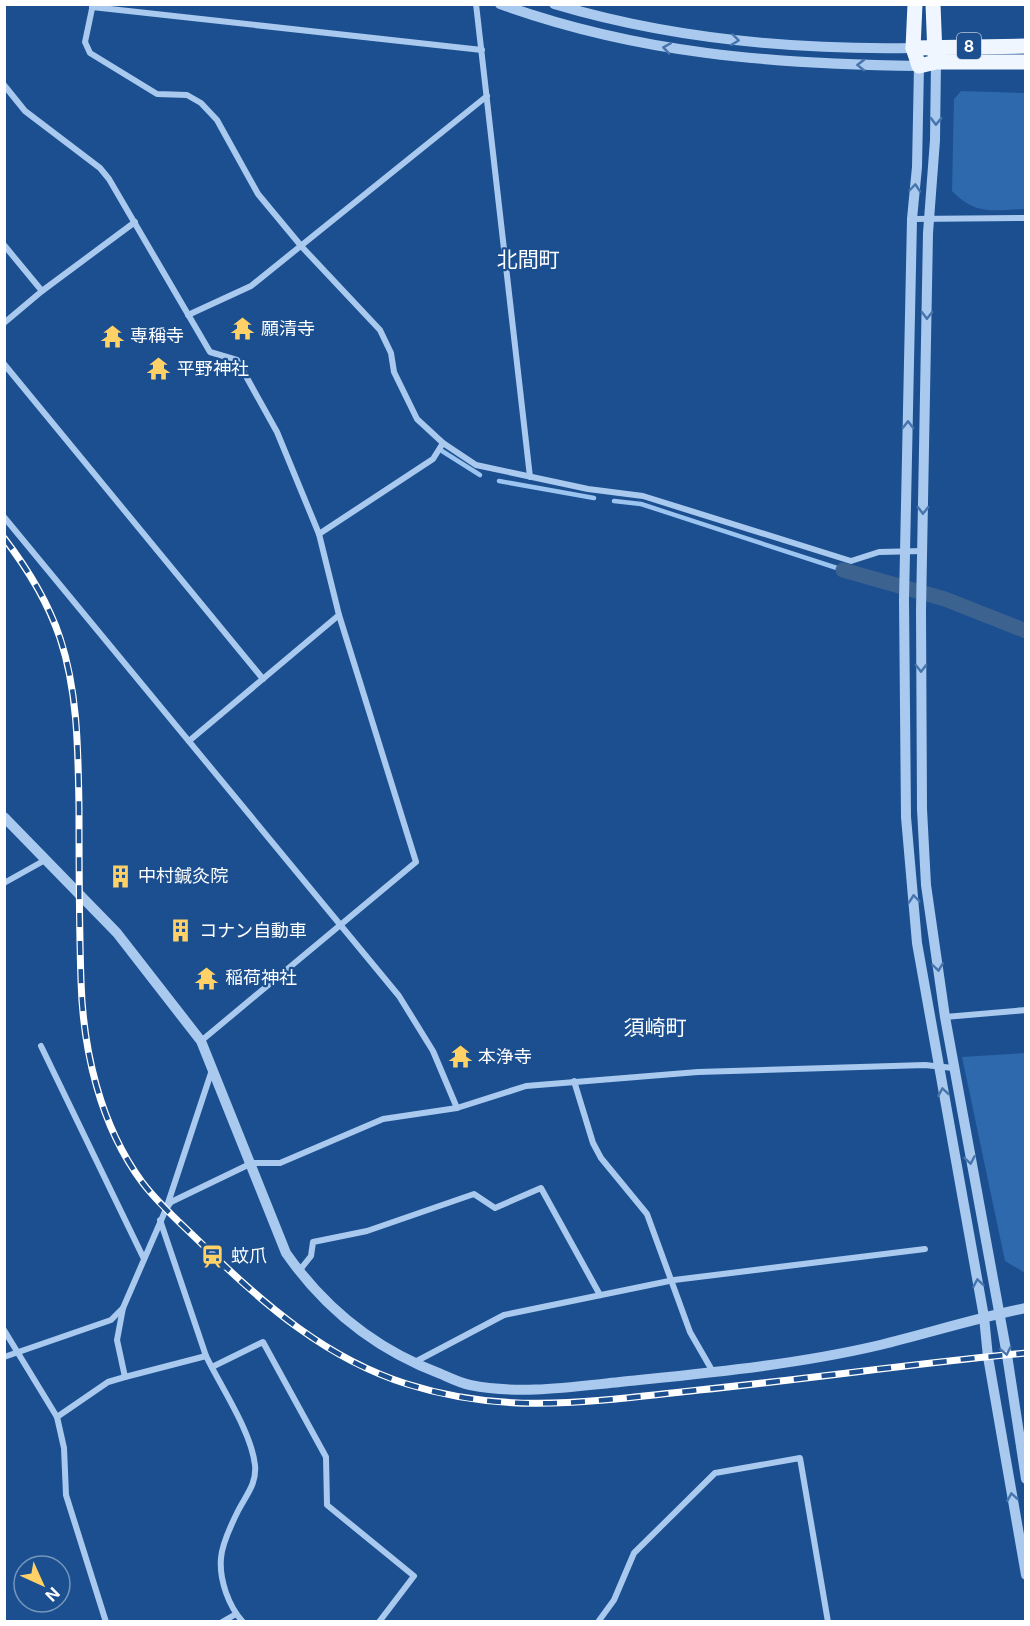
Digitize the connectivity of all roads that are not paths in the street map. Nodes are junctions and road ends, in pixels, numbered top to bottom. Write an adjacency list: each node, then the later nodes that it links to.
1 (476, 4): 10 (street)
2 (500, 4): 13 (street, one-way to 2)
3 (554, 4): 9 (street, one-way to 9)
4 (915, 4): 9 (main road)
5 (933, 4): 7 (main road, 8)
6 (92, 5): 10 (street); 21 (street)
7 (933, 46): 8 (main road, 8); 9 (main road, 8); 11 (main road, 8)
8 (1026, 46)
9 (913, 48): 13 (main road)
10 (482, 50): 15 (street)
11 (936, 62): 12 (main road, 8); 13 (main road, 8); 16 (street, one-way to 16)
12 (1026, 62)
13 (919, 66): 18 (street, one-way to 13)
14 (4, 85): 19 (street)
15 (487, 96): 21 (street); 27 (street)
16 (930, 218): 17 (street); 18 (street); 30 (street, one-way to 30)
17 (1026, 218)
18 (912, 219): 31 (street, one-way to 18)
19 (135, 222): 22 (street); 23 (street)
20 (4, 245): 22 (street)
21 (302, 247): 23 (street); 26 (street)
22 (42, 291): 24 (street)
23 (188, 315): 29 (street)
24 (4, 323)
25 (4, 364): 33 (street)
26 (444, 443): 27 (street); 29 (street)
27 (530, 477): 31 (street)
28 (4, 517): 34 (street)
29 (319, 534): 32 (street)
30 (923, 551): 31 (street); 40 (street, one-way to 40)
31 (905, 552): 43 (street, one-way to 31)
32 (339, 615): 33 (street); 38 (street)
33 (263, 679): 34 (street)
34 (189, 741): 38 (street)
35 (4, 817): 36 (street)
36 (47, 859): 37 (street); 41 (street)
37 (4, 883)
38 (342, 925): 41 (street); 47 (street)
39 (1026, 1010): 40 (street)
40 (945, 1017): 45 (street)
41 (201, 1041): 44 (street)
42 (41, 1046): 52 (street)
43 (939, 1067): 45 (street); 46 (street); 59 (street, one-way to 43)
44 (212, 1068): 48 (street); 49 (street)
45 (953, 1068): 58 (street, one-way to 58)
46 (574, 1081): 47 (street); 54 (street)
47 (457, 1108): 48 (street)
48 (252, 1163): 49 (street); 53 (street)
49 (166, 1209): 50 (street)
50 (160, 1220): 52 (street); 62 (street)
51 (925, 1249): 54 (street)
52 (144, 1259): 56 (street)
53 (299, 1271): 55 (street); 64 (street)
54 (670, 1281): 55 (street); 66 (street)
55 (600, 1295): 64 (street)
56 (123, 1308): 61 (street); 67 (street)
57 (1026, 1308): 58 (street)
58 (999, 1313): 59 (street); 69 (street, one-way to 69)
59 (984, 1317): 66 (street); 70 (street)
60 (4, 1330): 61 (street)
61 (18, 1351): 63 (street); 68 (street)
62 (206, 1356): 65 (street); 67 (street)
63 (4, 1357)
64 (412, 1364): 66 (street)
65 (212, 1367): 73 (street); 77 (street)
66 (712, 1372)
67 (125, 1377): 68 (street)
68 (57, 1417): 74 (street)
69 (1021, 1424): 70 (street); 71 (street)
70 (1000, 1427): 72 (street, one-way to 70)
71 (1026, 1479)
72 (1026, 1575)
73 (236, 1614): 75 (street); 76 (street)
74 (106, 1622)
75 (222, 1622)
76 (243, 1622)
77 (379, 1622)
78 (598, 1622): 79 (street)
79 (828, 1622)

